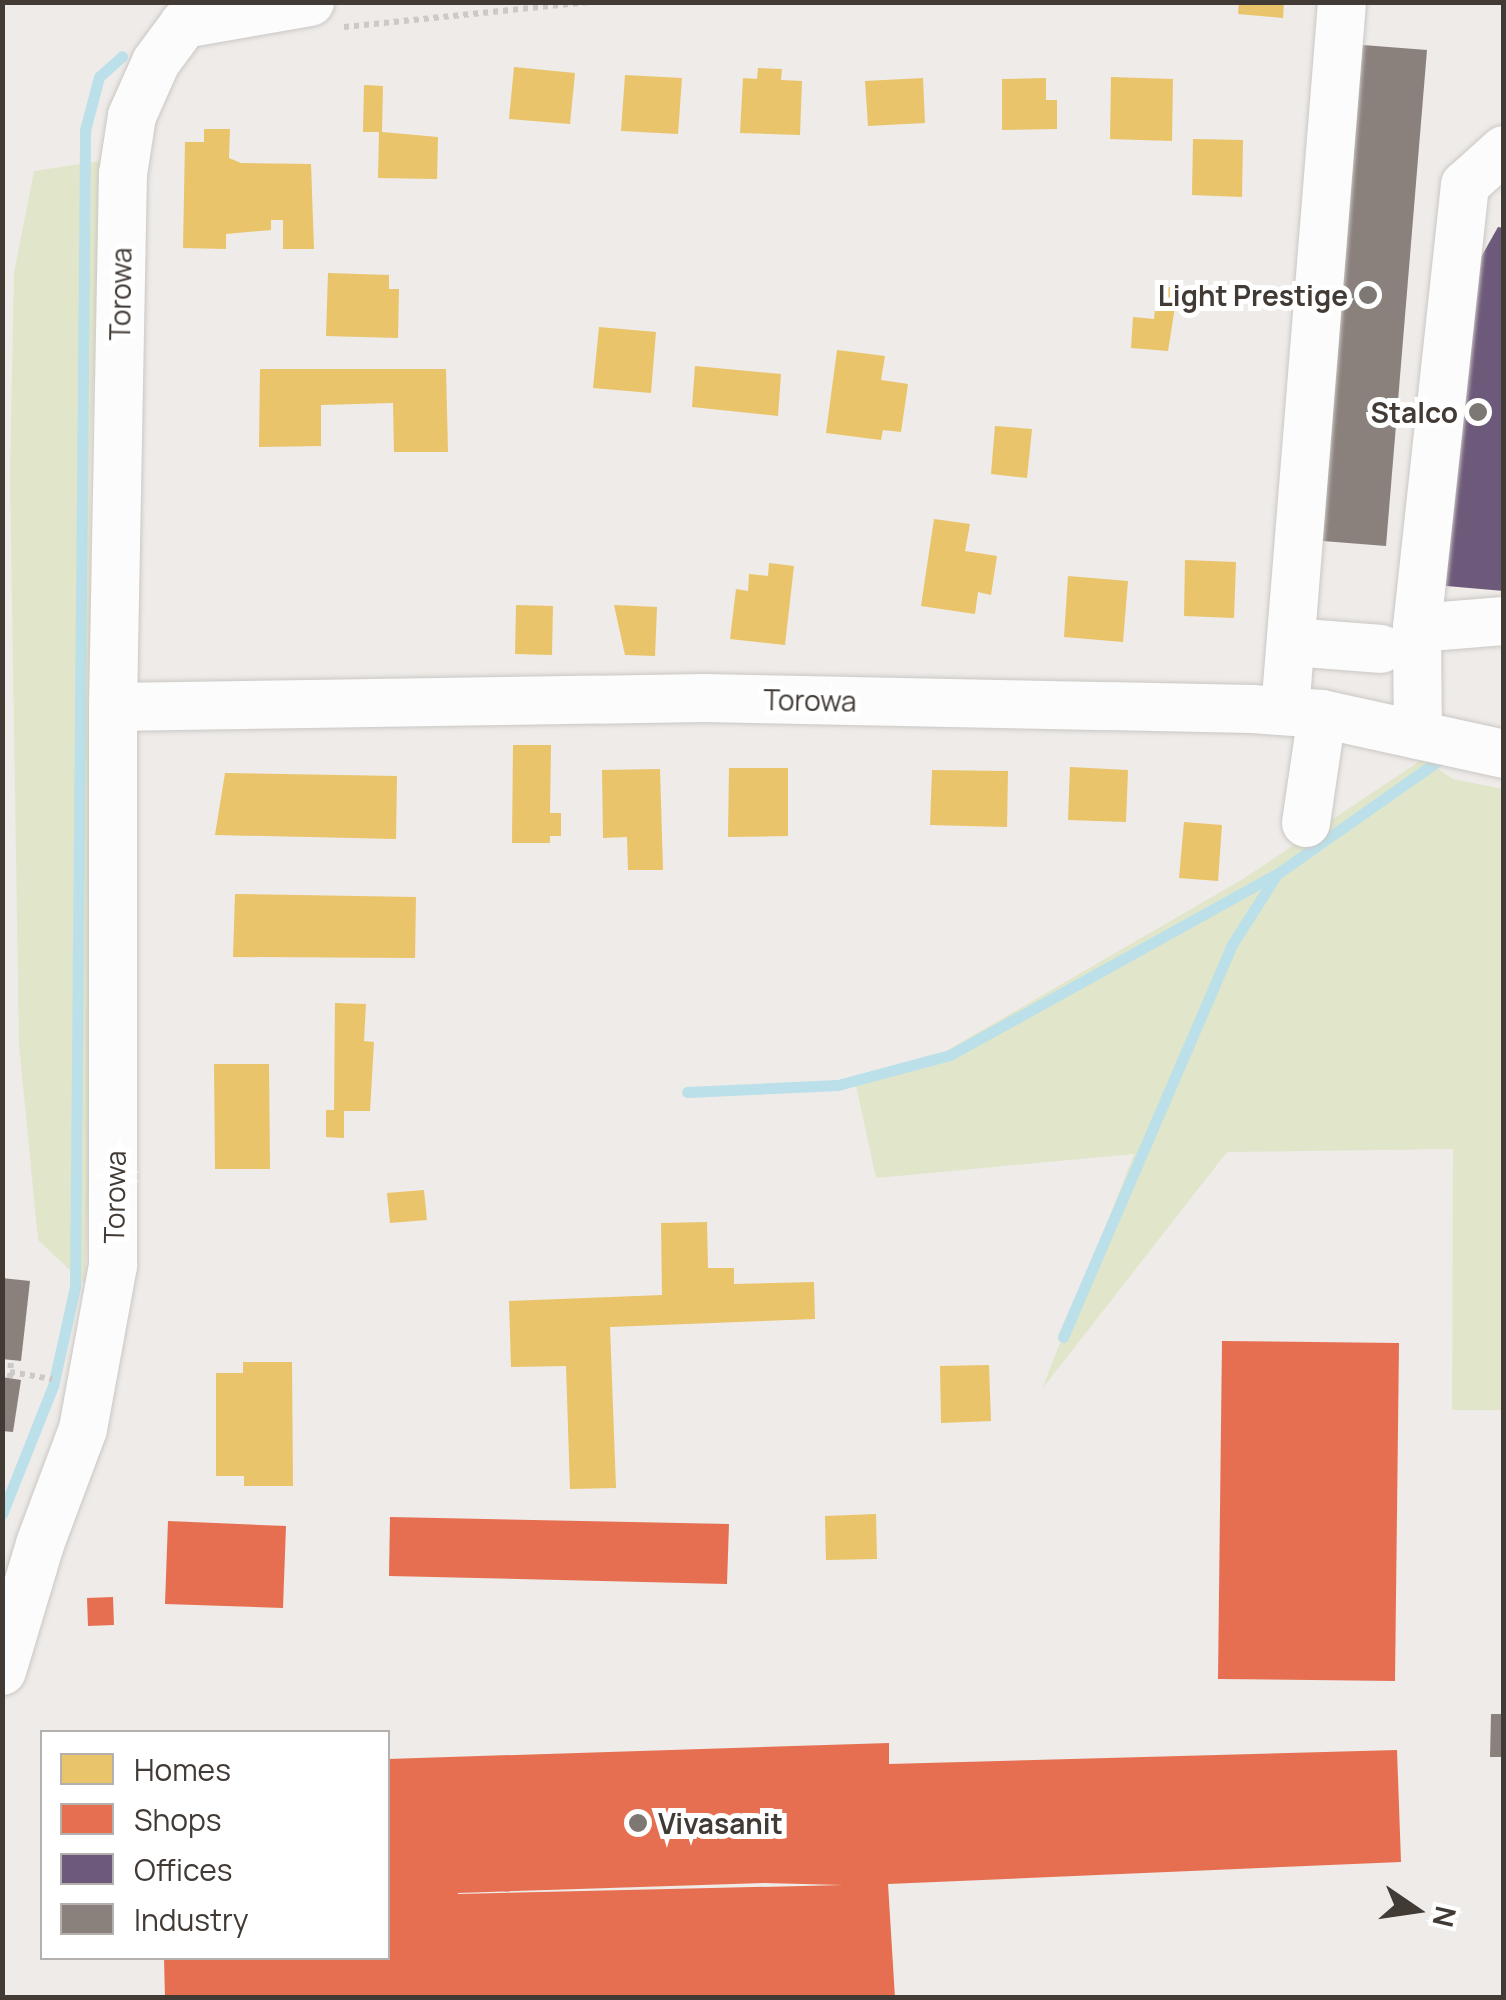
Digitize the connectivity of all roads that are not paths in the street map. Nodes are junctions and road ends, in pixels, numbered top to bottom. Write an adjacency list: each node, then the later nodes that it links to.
1 (1342, 2): 7 (street)
2 (183, 13): 3 (street, Torowa); 8 (street, Torowa)
3 (317, 16)
4 (1504, 150): 6 (street)
5 (1504, 621): 6 (street)
6 (1399, 638): 7 (street); 10 (street)
7 (1290, 642): 9 (street)
8 (113, 706): 9 (street, Torowa); 13 (street, Torowa)
9 (1303, 713): 10 (street, Torowa); 12 (street)
10 (1418, 736): 11 (street, Torowa)
11 (1504, 754)
12 (1306, 824)
13 (2, 1672)

